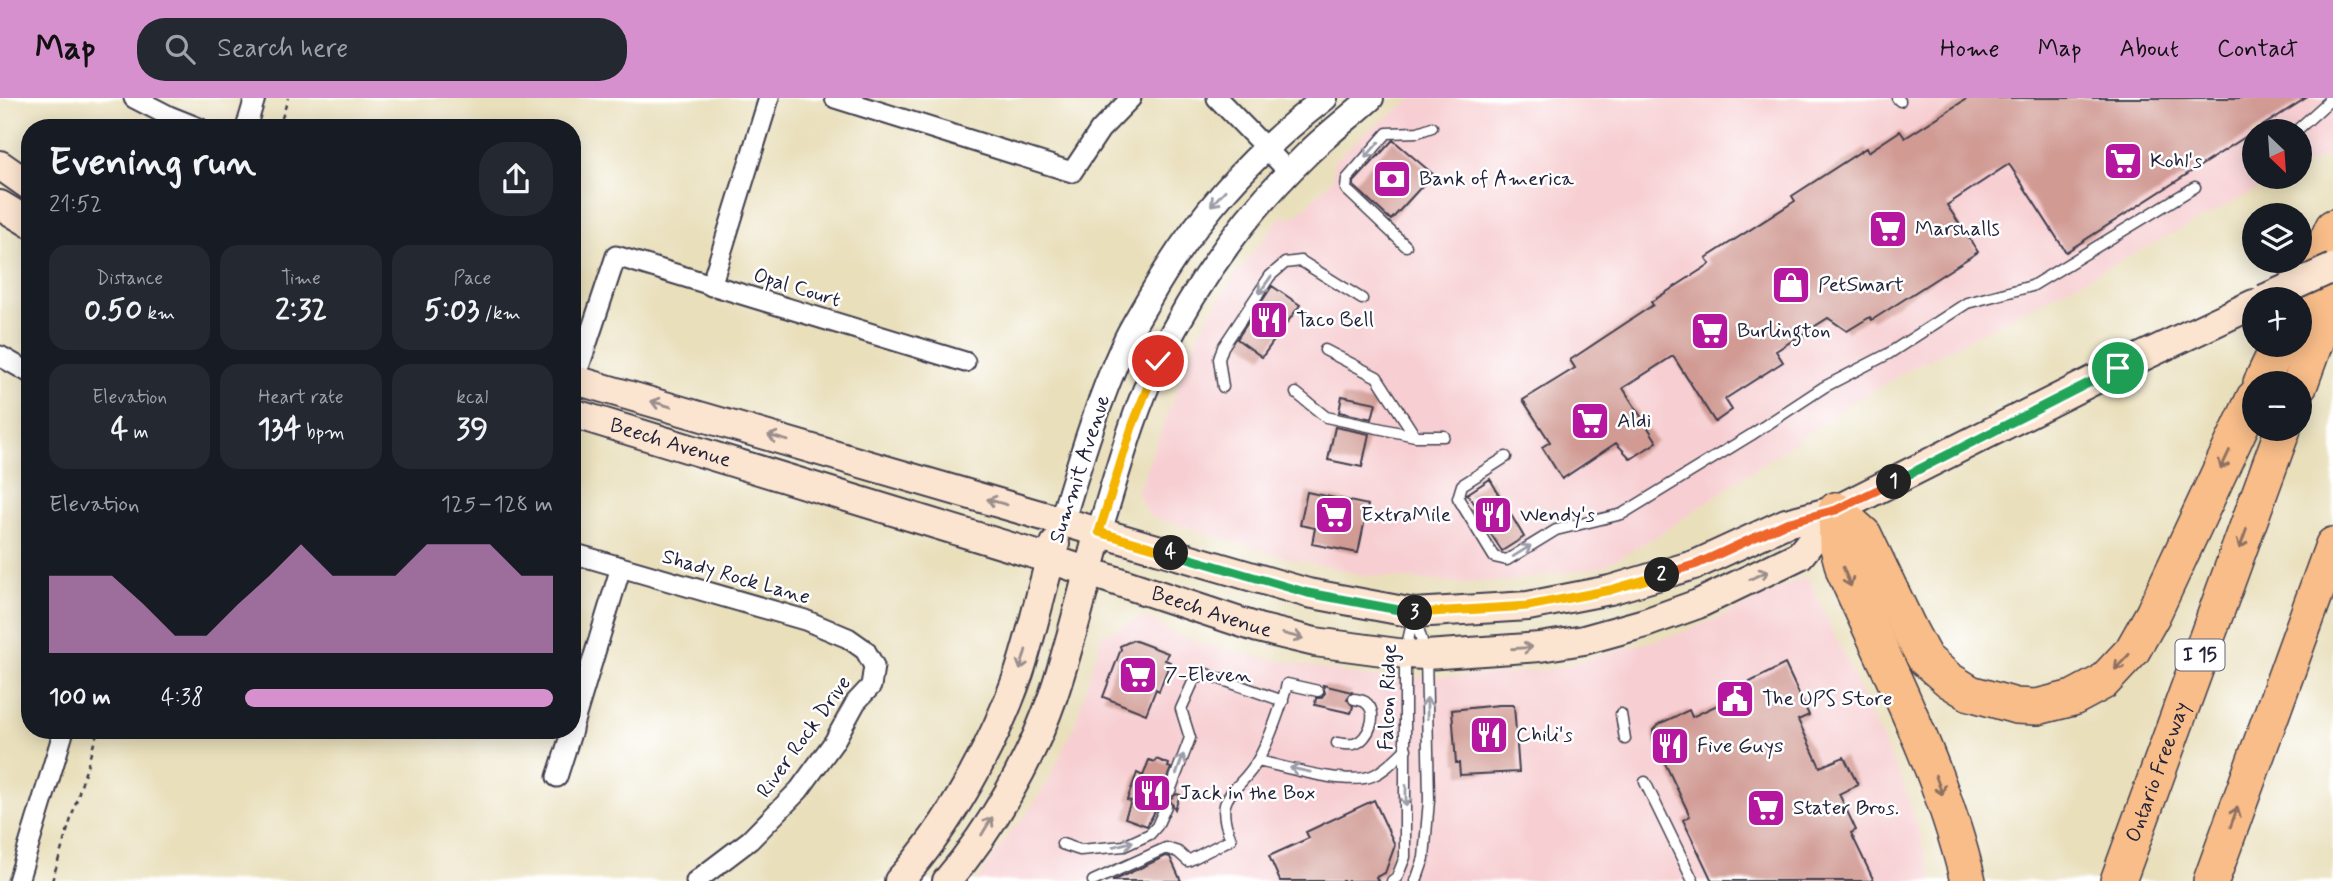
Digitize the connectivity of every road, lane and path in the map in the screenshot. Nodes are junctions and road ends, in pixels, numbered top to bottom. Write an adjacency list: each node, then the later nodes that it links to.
1 (134, 98): 11 (street)
2 (255, 98): 12 (street)
3 (288, 98): 13 (path)
4 (769, 98): 26 (street)
5 (835, 98): 6 (street)
6 (1131, 98)
7 (1217, 98): 16 (street)
8 (1325, 98): 16 (street, Summit Avenue)
9 (1371, 98): 18 (street, Summit Avenue)
10 (2329, 98): 14 (lane)
11 (176, 119)
12 (249, 119)
13 (282, 119)
14 (2309, 119)
15 (1432, 127): 24 (lane, one-way to 24)
16 (1265, 149): 18 (street); 48 (street, Summit Avenue, one-way to 48)
17 (0, 165): 19 (main road)
18 (1289, 172): 49 (street, Summit Avenue)
19 (21, 180)
20 (2195, 187): 46 (lane, one-way to 20)
21 (0, 205): 22 (main road)
22 (21, 218)
23 (2333, 227): 28 (highway)
24 (1406, 246)
25 (2333, 268): 27 (main road, bridge)
26 (711, 286): 34 (street, Opal Court); 35 (street, Opal Court)
27 (2291, 287)
28 (2306, 287)
29 (2333, 293): 37 (highway)
30 (1362, 299): 39 (lane, one-way to 39)
31 (2242, 310): 47 (main road, Beech Avenue)
32 (1325, 350): 43 (lane)
33 (0, 356): 36 (street)
34 (581, 359)
35 (965, 362)
36 (21, 368)
37 (2305, 371)
38 (581, 385): 48 (main road, Beech Avenue, one-way to 38)
39 (1223, 387)
40 (1296, 393): 43 (lane)
41 (581, 415): 52 (main road, Beech Avenue)
42 (2242, 424): 47 (highway, one-way to 47)
43 (1415, 436): 44 (lane)
44 (1444, 436)
45 (2279, 441): 85 (highway, Ontario Freeway / I 15, one-way to 85)
46 (1506, 457)
47 (1836, 510): 55 (main road, Beech Avenue); 56 (main road, Beech Avenue, one-way to 47); 84 (highway, one-way to 84)
48 (1062, 521): 49 (main road, Beech Avenue); 52 (main road, Summit Avenue)
49 (1099, 532): 54 (main road, Summit Avenue); 55 (main road, Beech Avenue)
50 (2333, 545): 86 (highway, one-way to 50)
51 (581, 556): 53 (street, Shady Rock Lane)
52 (1051, 559): 54 (main road, Beech Avenue); 78 (main road, Summit Avenue, one-way to 78)
53 (621, 567): 57 (street, Shady Rock Lane); 59 (street)
54 (1088, 573): 56 (main road, Beech Avenue, one-way to 56); 79 (main road, Summit Avenue, one-way to 54)
55 (1414, 613): 56 (lane, Falcon Ridge); 56 (lane, Falcon Ridge)
56 (1416, 655): 68 (lane, Falcon Ridge); 82 (lane, Falcon Ridge, one-way to 56)
57 (874, 666): 77 (street, River Rock Drive)
58 (1318, 691): 61 (lane)
59 (581, 699)
60 (1354, 699): 67 (lane)
61 (1283, 701): 69 (lane); 72 (lane, one-way to 61)
62 (1621, 714): 63 (lane)
63 (1625, 738)
64 (61, 739): 75 (street)
65 (95, 739): 76 (path)
66 (569, 739): 70 (street)
67 (1338, 743)
68 (1406, 749): 69 (lane, one-way to 69); 81 (lane, Falcon Ridge, one-way to 81)
69 (1258, 761): 80 (lane)
70 (557, 777)
71 (1645, 782): 83 (lane)
72 (1170, 791)
73 (1166, 806): 74 (lane, one-way to 73)
74 (1062, 844)
75 (18, 881)
76 (52, 881)
77 (696, 881)
78 (899, 881)
79 (947, 881)
80 (1093, 881)
81 (1392, 881)
82 (1416, 881)
83 (1693, 881)
84 (1968, 881)
85 (2118, 881)
86 (2211, 881)

